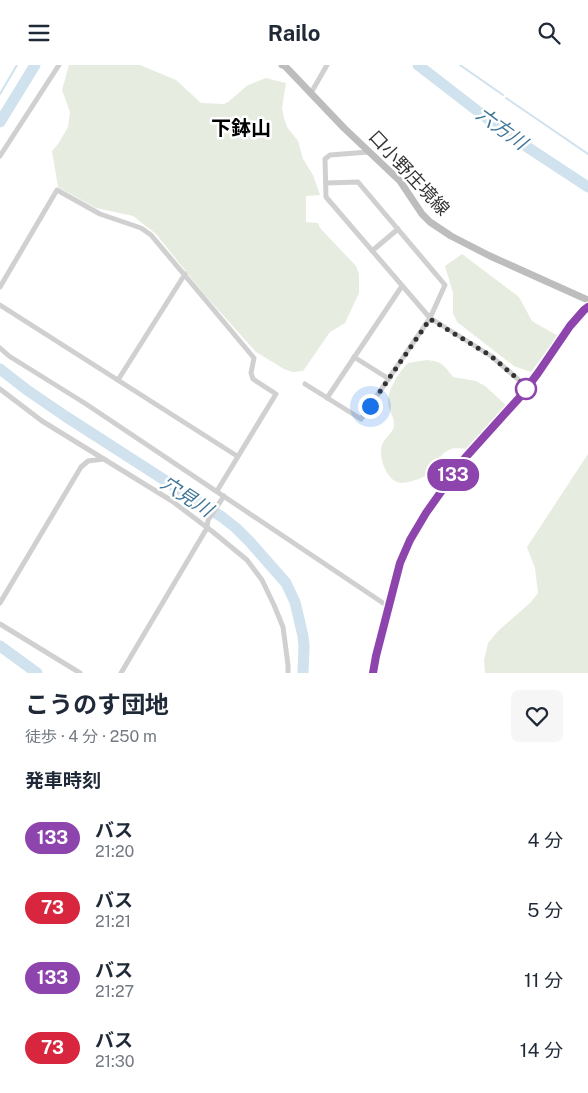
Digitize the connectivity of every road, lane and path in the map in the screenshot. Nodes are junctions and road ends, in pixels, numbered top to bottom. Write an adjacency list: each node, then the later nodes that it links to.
1 (58, 65): 6 (street)
2 (282, 65): 4 (main road, 口小野庄境線)
3 (327, 65): 4 (street)
4 (311, 93): 5 (main road, 口小野庄境線)
5 (369, 152): 7 (street); 13 (main road, 口小野庄境線)
6 (0, 156)
7 (326, 183): 8 (street); 9 (street)
8 (398, 229): 9 (street); 16 (street)
9 (372, 251): 11 (street)
10 (185, 274): 12 (street); 20 (street); 25 (street)
11 (402, 286): 16 (street); 18 (street)
12 (0, 287)
13 (588, 300)
14 (0, 305): 20 (street)
15 (588, 307): 22 (main road)
16 (430, 319): 19 (street); 22 (street)
17 (0, 348): 27 (street)
18 (354, 357): 19 (street); 24 (street)
19 (389, 379): 24 (street)
20 (118, 380): 25 (street)
21 (305, 384): 24 (street)
22 (527, 387): 31 (main road)
23 (0, 389): 26 (street)
24 (327, 398)
25 (238, 456): 27 (street)
26 (104, 459): 29 (street); 30 (street)
27 (217, 491): 28 (street)
28 (224, 496): 29 (street); 31 (street)
29 (207, 528): 34 (street); 35 (street)
30 (0, 603)
31 (389, 607): 36 (main road)
32 (0, 624): 33 (street)
33 (80, 673)
34 (121, 673)
35 (288, 673)
36 (373, 673)

